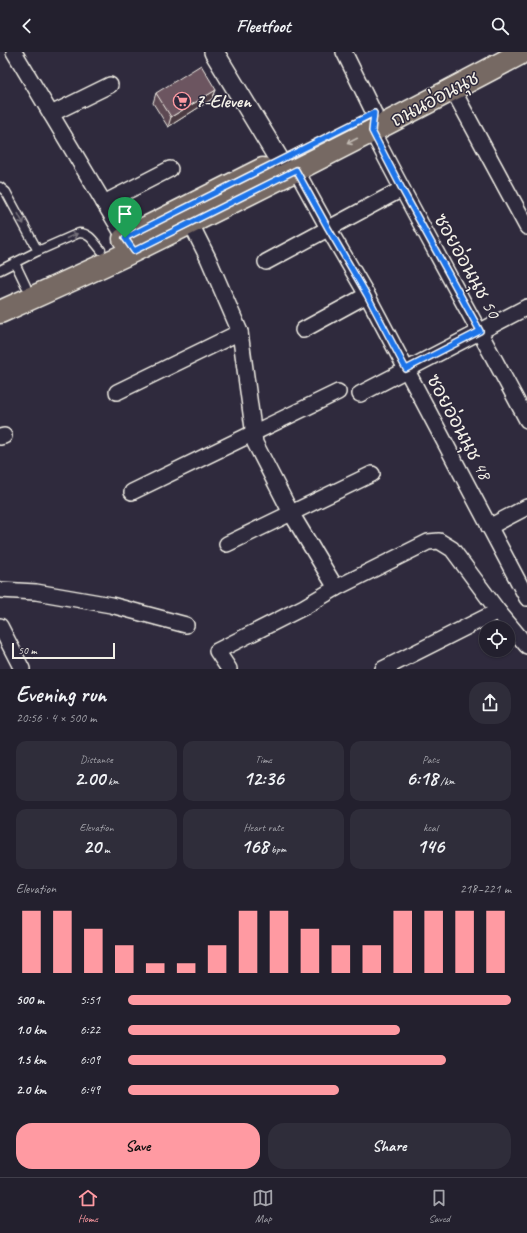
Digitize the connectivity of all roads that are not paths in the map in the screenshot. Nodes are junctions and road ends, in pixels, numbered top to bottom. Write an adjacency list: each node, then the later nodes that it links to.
1 (14, 52): 8 (street)
2 (214, 52): 10 (street)
3 (344, 52): 9 (street, ซอยอ่อนนุช 50)
4 (494, 52): 6 (main road, ถนนอ่อนนุช)
5 (523, 52): 6 (main road, ถนนอ่อนนุช)
6 (450, 83): 9 (main road, ถนนอ่อนนุช); 16 (street)
7 (110, 85): 8 (street)
8 (51, 114): 14 (street)
9 (373, 122): 10 (main road, ถนนอ่อนนุช); 13 (street, ซอยอ่อนนุช 50)
10 (288, 165): 15 (main road, ถนนอ่อนนุช); 17 (street, ซอยอ่อนนุช 48)
11 (170, 169): 14 (street)
12 (0, 187): 20 (lane, one-way to 20)
13 (402, 189): 17 (street); 30 (street, ซอยอ่อนนุช 50)
14 (104, 203): 18 (street)
15 (187, 215): 18 (main road, ถนนอ่อนนุช); 31 (street)
16 (527, 227)
17 (328, 228): 21 (street); 25 (street, ซอยอ่อนนุช 48)
18 (129, 244): 19 (main road, ถนนอ่อนนุช); 28 (main road, ถนนอ่อนนุช)
19 (101, 250): 20 (lane, one-way to 19); 24 (main road, ถนนอ่อนนุช)
20 (38, 251): 22 (lane)
21 (266, 262)
22 (15, 263): 23 (lane); 24 (lane)
23 (0, 270)
24 (26, 286): 26 (main road, ถนนอ่อนนุช)
25 (367, 295): 29 (street); 32 (street, ซอยอ่อนนุช 48)
26 (0, 298)
27 (527, 307): 30 (street)
28 (0, 312)
29 (303, 330)
30 (480, 331): 32 (street); 36 (street, ซอยอ่อนนุช 50)
31 (240, 332): 33 (street); 37 (street)
32 (406, 369): 35 (street); 42 (street, ซอยอ่อนนุช 48)
33 (117, 392)
34 (338, 392): 37 (street)
35 (360, 394)
36 (527, 420)
37 (253, 432): 39 (street); 41 (street)
38 (372, 474): 41 (street)
39 (132, 492)
40 (527, 507): 42 (street)
41 (291, 513): 43 (street); 44 (street)
42 (489, 526): 46 (street, ซอยอ่อนนุช 48)
43 (227, 544)
44 (336, 588): 47 (street); 53 (street)
45 (0, 590): 48 (street)
46 (527, 598)
47 (498, 611): 50 (street); 54 (street)
48 (186, 625)
49 (0, 626): 51 (street)
50 (527, 646)
51 (6, 653): 52 (street)
52 (22, 669)
53 (229, 669)
54 (383, 669)

